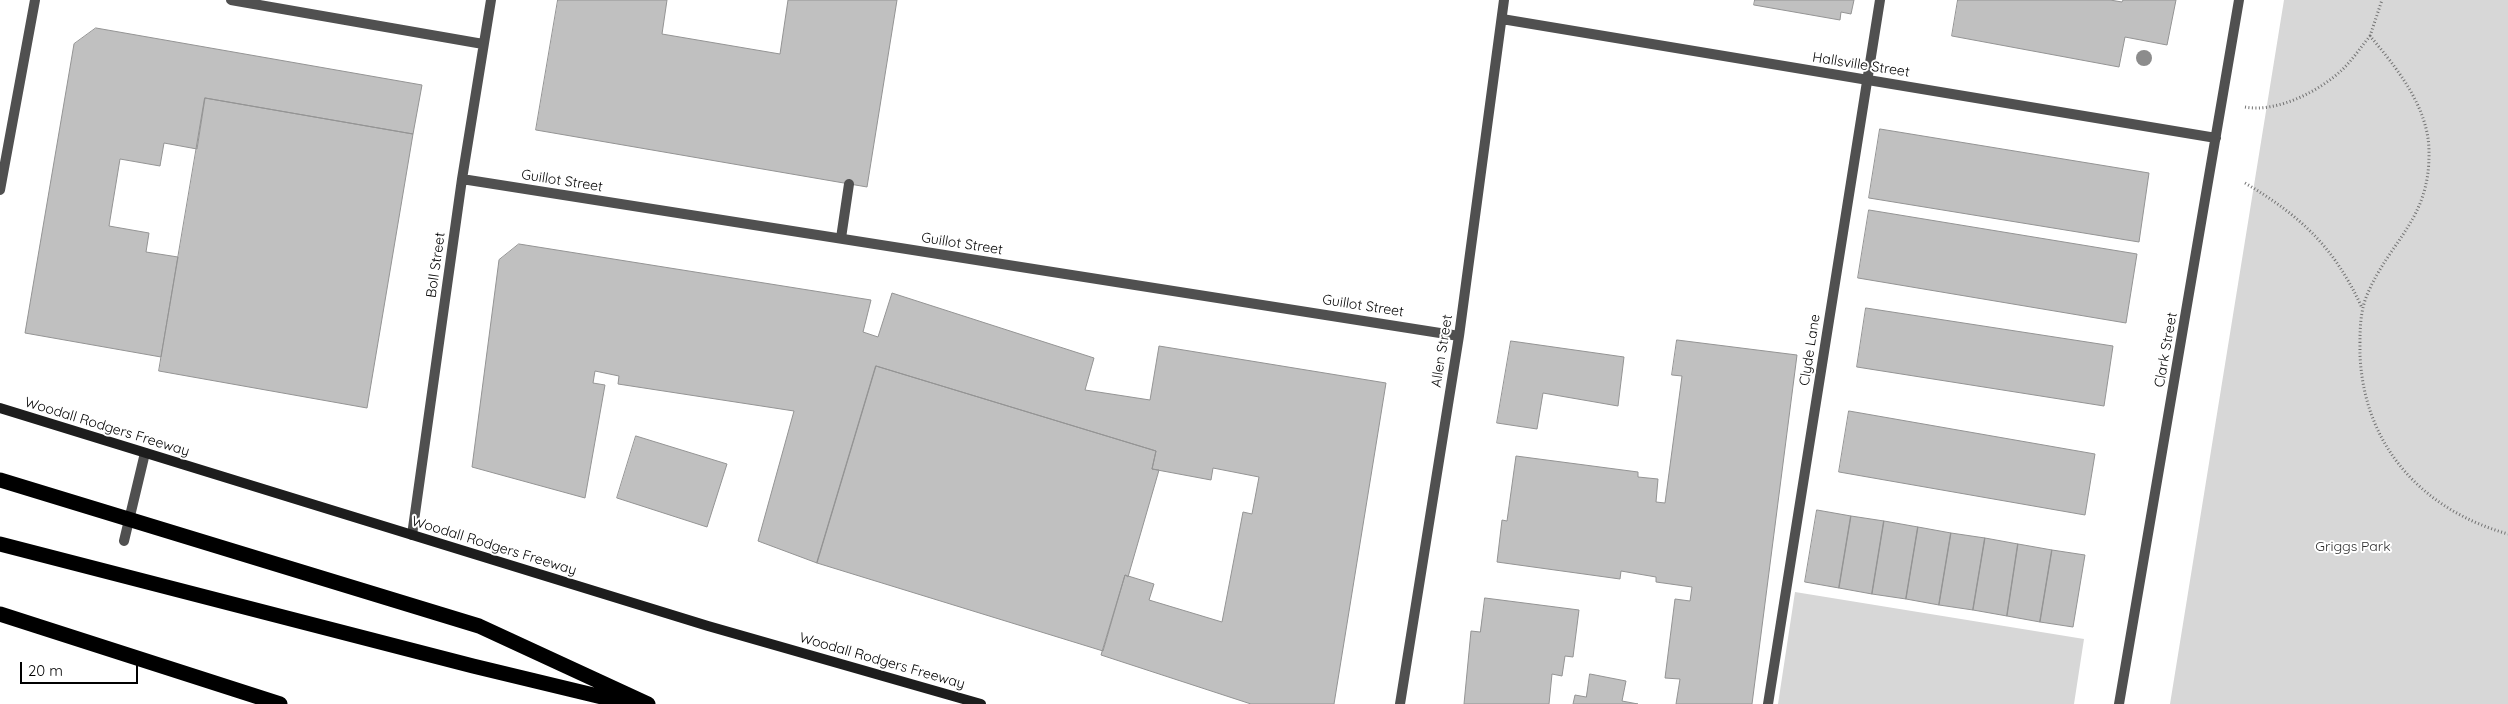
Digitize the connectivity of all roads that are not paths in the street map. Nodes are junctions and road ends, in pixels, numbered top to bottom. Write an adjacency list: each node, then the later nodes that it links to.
1 (34, 0): 2 (street); 14 (street)
2 (42, 0)
3 (231, 0): 9 (street)
4 (491, 0): 9 (street, Boll Street)
5 (1504, 0): 8 (street, Allen Street)
6 (1880, 0): 10 (street, Clyde Lane)
7 (2240, 0): 11 (street, Clark Street)
8 (1502, 19): 10 (street, Hallsville Street); 16 (street, Allen Street)
9 (483, 44): 12 (street, Boll Street)
10 (1866, 80): 11 (street, Hallsville Street); 29 (street, Clyde Lane)
11 (2216, 138): 30 (street, Clark Street)
12 (462, 179): 15 (street, Guillot Street); 20 (street, Boll Street)
13 (849, 184): 15 (street)
14 (0, 190)
15 (841, 238): 16 (street, Guillot Street)
16 (1459, 336): 28 (street, Allen Street)
17 (0, 408): 18 (main road, Woodall Rodgers Freeway)
18 (146, 454): 20 (main road, Woodall Rodgers Freeway); 21 (street)
19 (0, 480): 26 (highway)
20 (412, 535): 27 (main road, Woodall Rodgers Freeway)
21 (124, 541)
22 (0, 544): 25 (highway)
23 (0, 614): 24 (highway)
24 (280, 704)
25 (632, 704)
26 (648, 704)
27 (981, 704)
28 (1400, 704)
29 (1768, 704)
30 (2119, 704)

